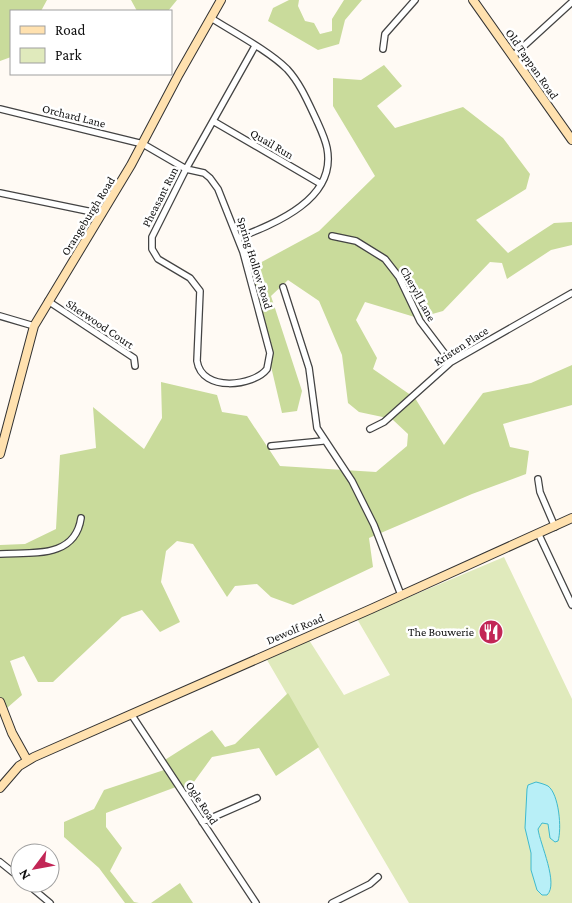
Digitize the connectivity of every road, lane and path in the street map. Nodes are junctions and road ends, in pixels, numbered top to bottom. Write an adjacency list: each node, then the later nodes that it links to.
1 (221, 0): 5 (main road, Orangeburgh Road)
2 (415, 0): 7 (street)
3 (473, 0): 8 (main road, Old Tappan Road)
4 (572, 2): 8 (street)
5 (211, 18): 6 (street); 12 (main road, Orangeburgh Road)
6 (254, 46): 10 (street, Pheasant Run); 14 (street)
7 (383, 49)
8 (513, 56): 11 (main road, Old Tappan Road)
9 (0, 109): 12 (street, Orchard Lane)
10 (213, 121): 13 (street, Pheasant Run); 14 (street, Quail Run)
11 (572, 140)
12 (143, 144): 13 (street, Spring Hollow Road); 16 (main road, Orangeburgh Road)
13 (186, 168): 18 (street, Spring Hollow Road); 26 (street, Pheasant Run)
14 (321, 184): 18 (street)
15 (0, 193): 16 (street)
16 (102, 214): 21 (main road, Orangeburgh Road)
17 (332, 236): 24 (street, Cheryll Lane)
18 (238, 238): 26 (street, Spring Hollow Road)
19 (283, 287): 28 (street)
20 (572, 293): 24 (street, Kristen Place)
21 (48, 301): 23 (main road, Orangeburgh Road); 25 (street, Sherwood Court)
22 (0, 316): 23 (street)
23 (34, 326): 30 (main road, Orangeburgh Road)
24 (451, 362): 27 (street, Kristen Place)
25 (135, 366)
26 (236, 381)
27 (370, 429)
28 (323, 441): 29 (street); 37 (street)
29 (271, 446)
30 (0, 454)
31 (538, 478): 34 (street)
32 (81, 518): 36 (street)
33 (572, 518): 34 (main road, Dewolf Road)
34 (555, 527): 35 (main road, Dewolf Road)
35 (539, 534): 37 (main road, Dewolf Road); 38 (street)
36 (0, 554)
37 (401, 595): 40 (main road, Dewolf Road)
38 (572, 605)
39 (0, 702): 41 (main road)
40 (131, 714): 41 (main road, Dewolf Road); 44 (street, Ogle Road)
41 (27, 760): 42 (main road)
42 (0, 788)
43 (257, 798): 44 (street)
44 (202, 822): 50 (street, Ogle Road)
45 (0, 862): 46 (street)
46 (10, 870)
47 (378, 877): 51 (street)
48 (38, 893): 49 (street)
49 (50, 903)
50 (256, 903)
51 (332, 903)

